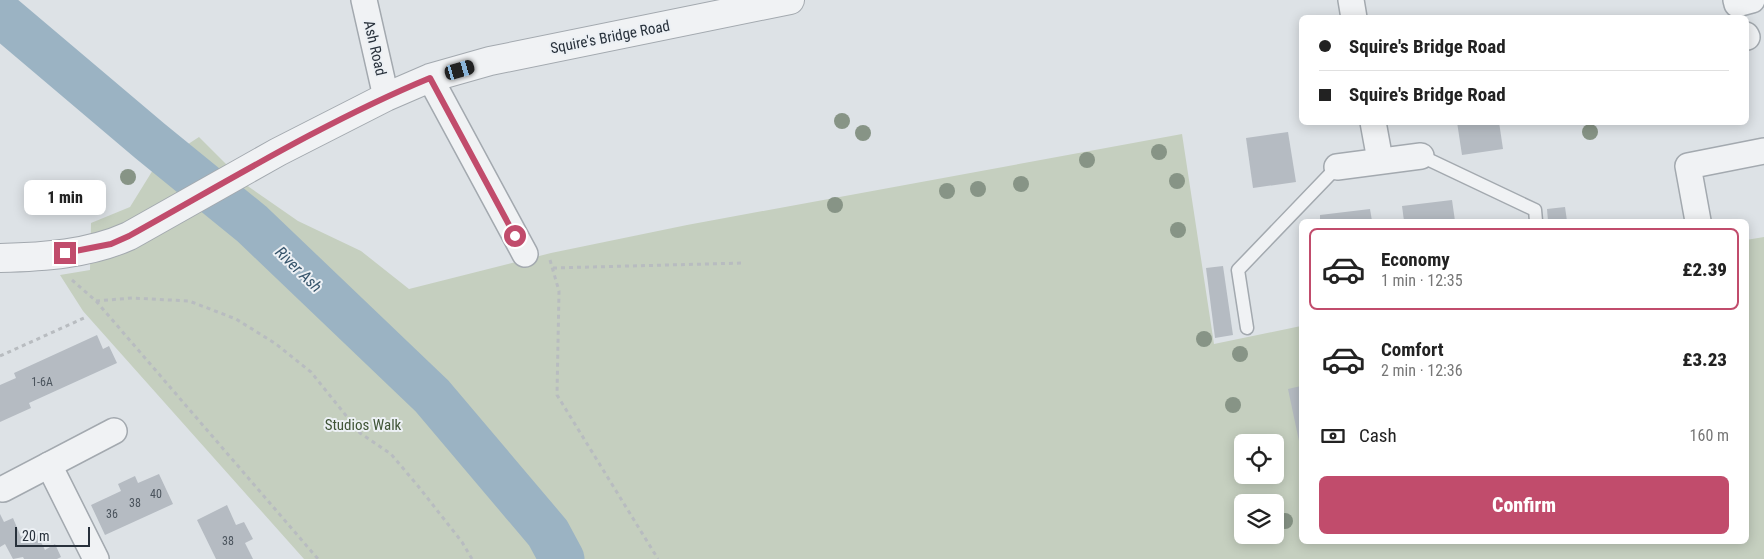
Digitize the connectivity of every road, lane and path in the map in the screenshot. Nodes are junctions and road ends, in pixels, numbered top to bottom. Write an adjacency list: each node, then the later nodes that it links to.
1 (364, 0): 6 (street, Ash Road)
2 (790, 0): 5 (street, Squire's Bridge Road)
3 (1351, 0): 4 (street)
4 (1354, 15)
5 (430, 78): 6 (street, Squire's Bridge Road); 14 (street)
6 (386, 97): 15 (street, Squire's Bridge Road)
7 (1374, 125): 10 (street)
8 (1764, 151): 13 (street)
9 (1421, 156): 10 (street); 12 (lane)
10 (1380, 160): 11 (street)
11 (1337, 167): 21 (lane)
12 (1536, 219)
13 (1698, 219)
14 (525, 254): 18 (path)
15 (45, 256): 16 (street, Squire's Bridge Road); 19 (path)
16 (0, 258)
17 (744, 263): 18 (path)
18 (553, 268): 29 (path)
19 (96, 301): 27 (path); 28 (path)
20 (84, 318): 22 (path)
21 (1246, 328)
22 (0, 356)
23 (114, 431): 24 (street)
24 (49, 465): 25 (street); 26 (street)
25 (3, 489)
26 (96, 559)
27 (318, 559)
28 (472, 559)
29 (658, 559)

